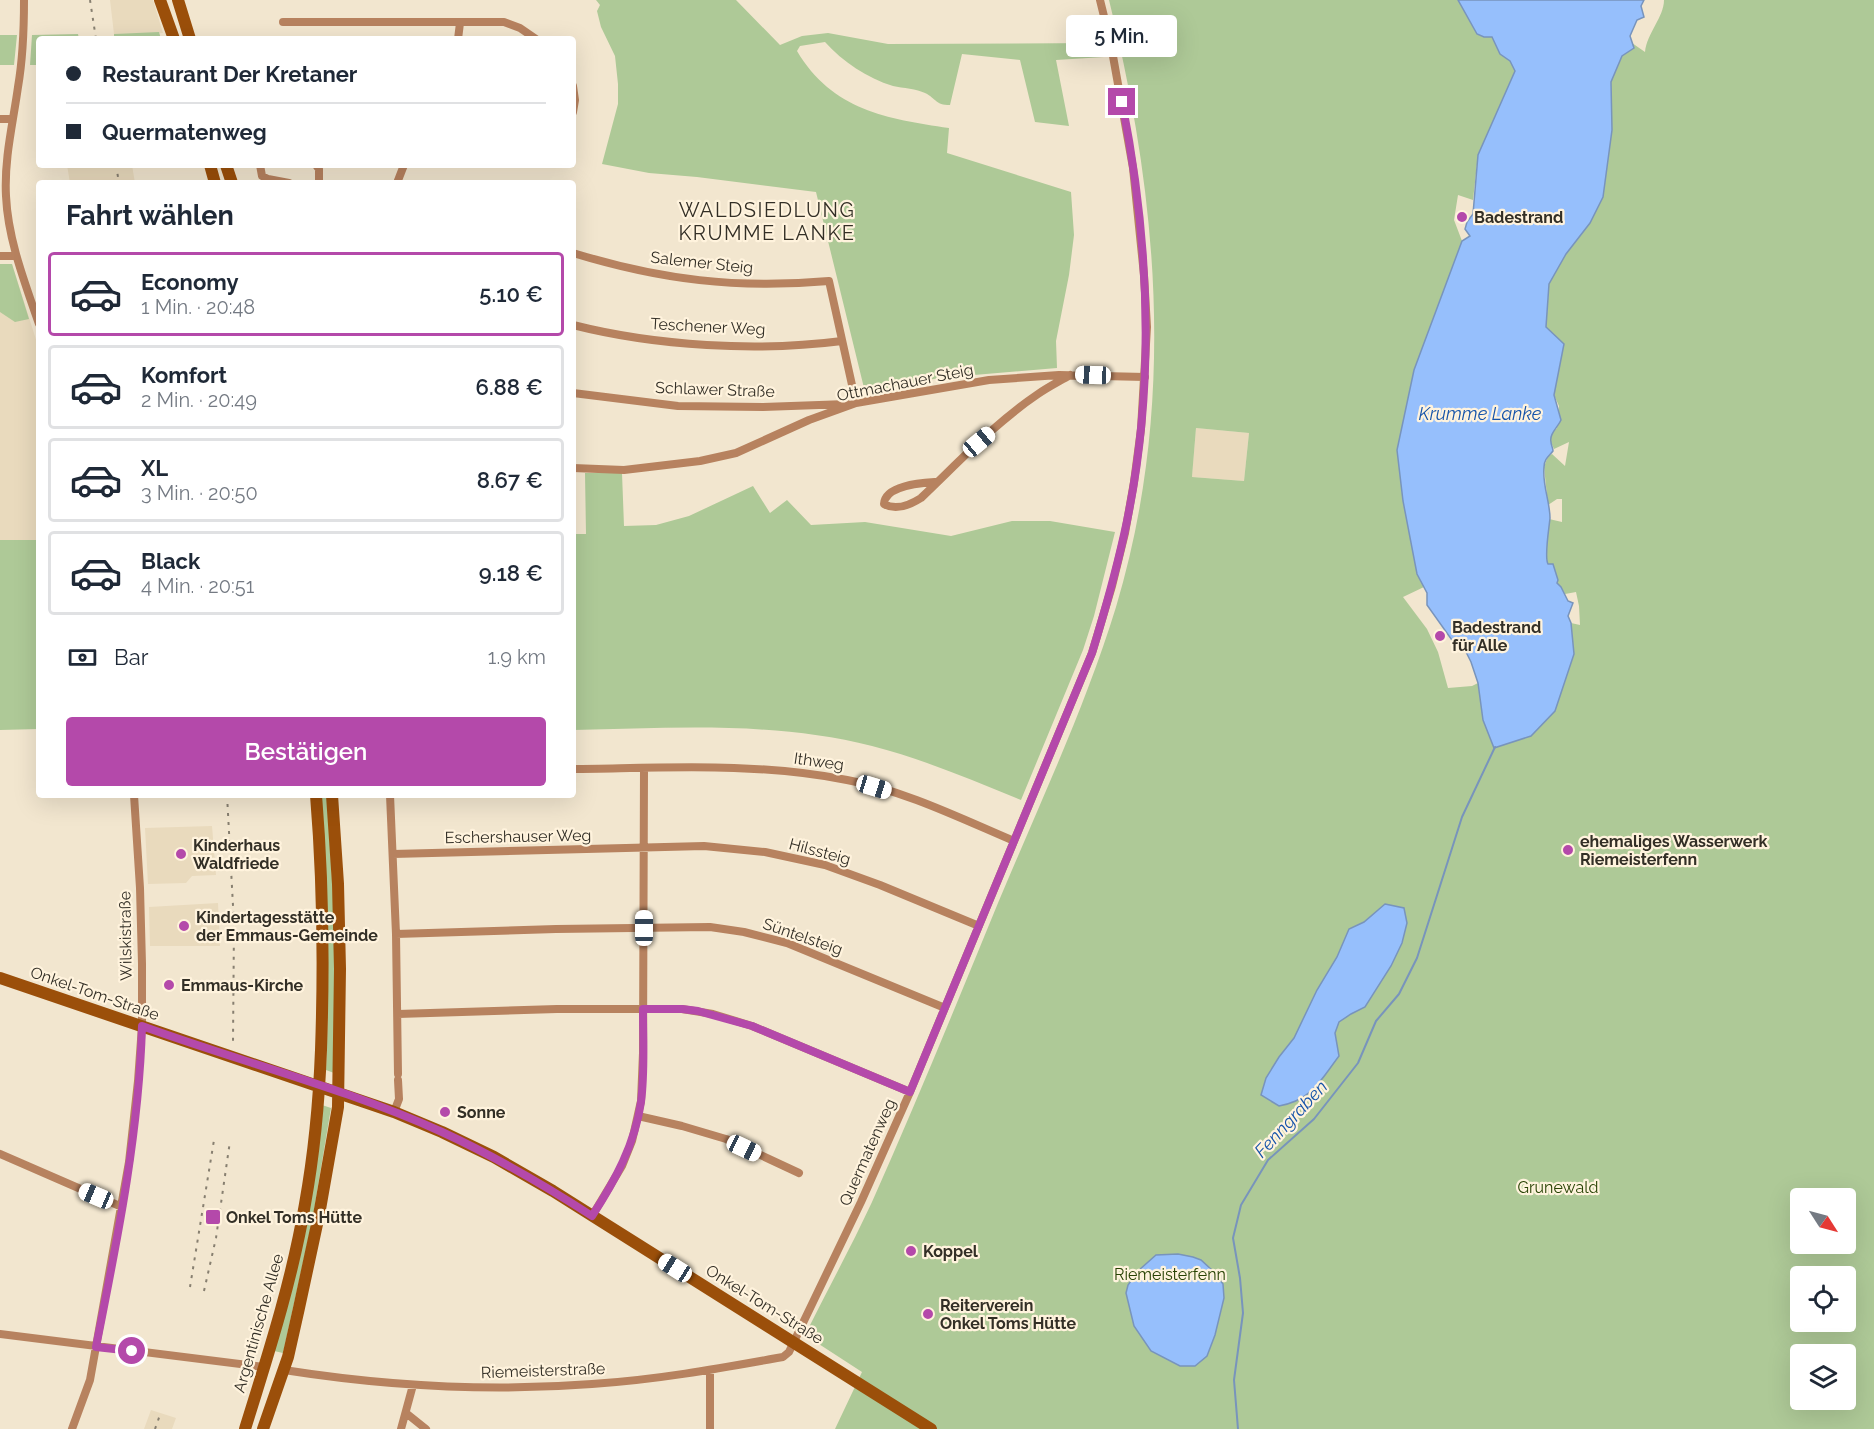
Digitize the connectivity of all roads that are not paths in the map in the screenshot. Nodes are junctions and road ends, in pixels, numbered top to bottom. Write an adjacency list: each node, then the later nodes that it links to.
1 (24, 0): 12 (street)
2 (160, 0): 7 (main road)
3 (178, 0): 8 (main road)
4 (1100, 0): 22 (street, Quermatenweg)
5 (283, 22): 6 (street)
6 (460, 23): 9 (street); 10 (street)
7 (173, 36)
8 (189, 36)
9 (458, 36)
10 (532, 36)
11 (0, 119): 12 (street)
12 (12, 119): 17 (street)
13 (261, 168): 14 (street)
14 (273, 180)
15 (576, 254): 20 (street, Salemer Steig)
16 (0, 256): 17 (street)
17 (16, 256): 18 (street)
18 (36, 315)
19 (576, 326): 20 (street, Teschener Weg)
20 (842, 341): 24 (street)
21 (1071, 375): 22 (street, Ottmachauer Steig); 24 (street, Ottmachauer Steig); 26 (street)
22 (1145, 377): 33 (street, Quermatenweg)
23 (576, 393): 24 (street, Schlawer Straße)
24 (856, 404): 25 (street, Ottmachauer Steig)
25 (576, 468)
26 (936, 482): 26 (street)
27 (576, 769): 28 (street)
28 (644, 769): 33 (street, Ithweg); 34 (street)
29 (134, 798): 43 (street, Wilskistraße)
30 (315, 798): 44 (main road, Argentinische Allee)
31 (332, 798): 45 (main road, Argentinische Allee)
32 (390, 798): 35 (street)
33 (1014, 841): 36 (street, Quermatenweg)
34 (644, 848): 35 (street, Eschershauser Weg); 36 (street, Hilssteig); 37 (street)
35 (393, 854): 38 (street)
36 (979, 926): 40 (street, Quermatenweg)
37 (644, 928): 38 (street); 40 (street, Süntelsteig); 41 (street)
38 (396, 934): 42 (street)
39 (0, 978): 43 (main road, Onkel-Tom-Straße)
40 (945, 1008): 46 (street, Quermatenweg)
41 (643, 1009): 42 (street); 46 (street); 48 (street)
42 (398, 1014): 47 (street)
43 (142, 1026): 44 (main road, Onkel-Tom-Straße); 51 (street, Wilskistraße)
44 (320, 1086): 45 (main road, Onkel-Tom-Straße); 56 (main road, Argentinische Allee)
45 (338, 1092): 47 (main road, Onkel-Tom-Straße); 57 (main road, Argentinische Allee)
46 (910, 1092): 54 (street, Quermatenweg)
47 (394, 1112): 52 (main road, Onkel-Tom-Straße)
48 (638, 1116): 50 (street); 52 (street)
49 (0, 1154): 51 (street)
50 (799, 1173)
51 (122, 1207): 55 (street, Wilskistraße)
52 (592, 1216): 54 (main road, Onkel-Tom-Straße)
53 (0, 1334): 55 (street)
54 (793, 1341): 58 (street, Riemeisterstraße); 67 (main road, Onkel-Tom-Straße)
55 (96, 1347): 56 (street); 61 (street, Wilskistraße)
56 (264, 1367): 62 (main road, Argentinische Allee)
57 (284, 1370): 59 (street, Riemeisterstraße); 63 (main road, Argentinische Allee)
58 (710, 1370): 59 (street, Riemeisterstraße); 66 (street)
59 (413, 1385): 60 (street)
60 (406, 1413): 64 (street); 65 (street)
61 (72, 1429)
62 (245, 1429)
63 (263, 1429)
64 (401, 1429)
65 (426, 1429)
66 (710, 1429)
67 (931, 1429)

